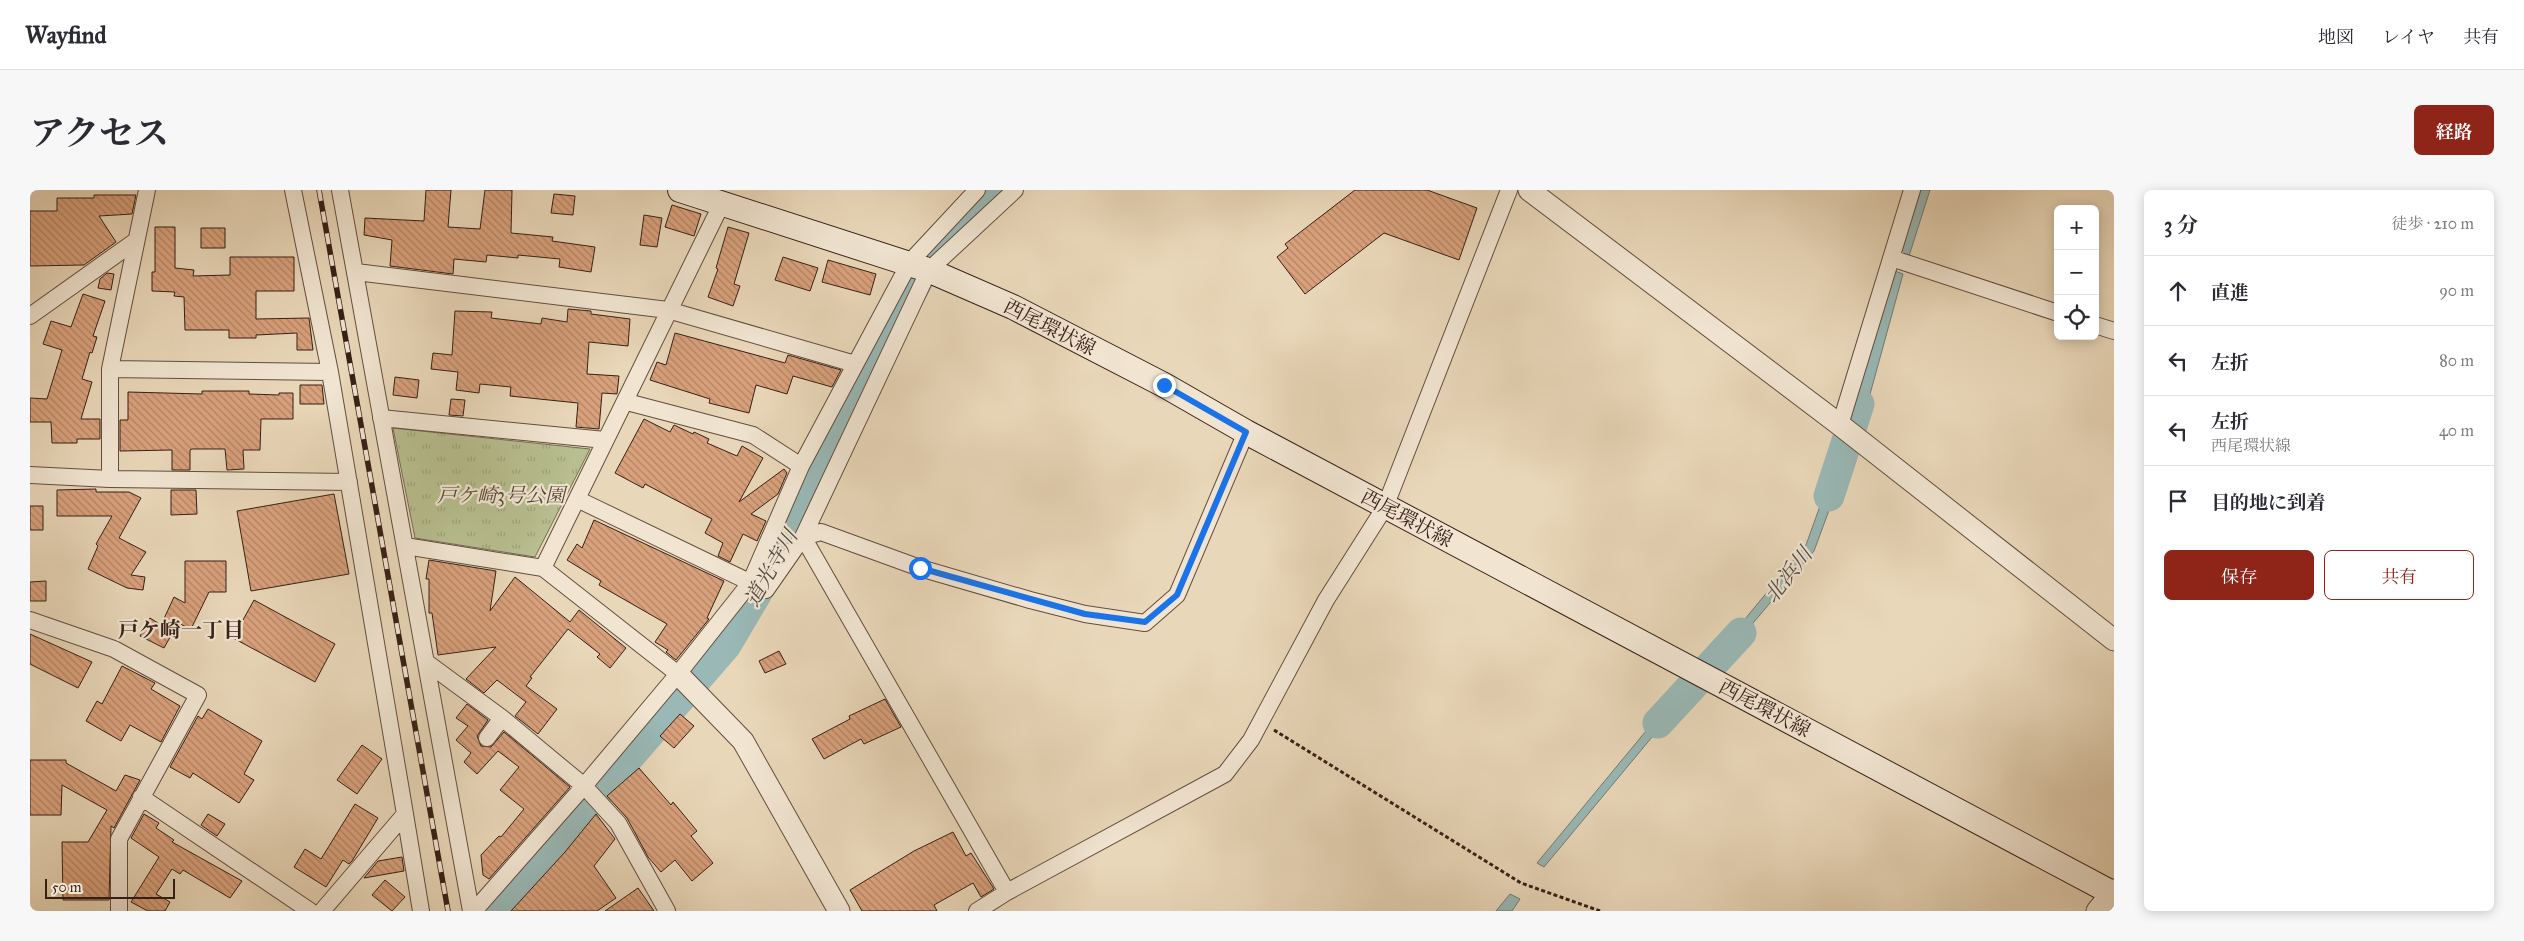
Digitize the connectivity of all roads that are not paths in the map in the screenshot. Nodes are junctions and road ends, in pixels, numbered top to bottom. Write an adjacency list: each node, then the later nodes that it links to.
1 (147, 190): 11 (street)
2 (293, 190): 22 (street)
3 (340, 190): 14 (street)
4 (680, 190): 10 (main road, 西尾環状線)
5 (977, 190): 13 (street)
6 (1015, 190): 13 (street)
7 (1509, 190): 33 (street)
8 (1529, 190): 25 (street)
9 (1912, 190): 12 (street)
10 (725, 196): 13 (main road, 西尾環状線); 15 (street)
11 (134, 242): 17 (street); 21 (street)
12 (1899, 261): 16 (street); 25 (street)
13 (919, 266): 20 (street); 26 (main road, 西尾環状線); 34 (street)
14 (356, 272): 15 (street); 24 (street)
15 (668, 310): 20 (street); 23 (street)
16 (2054, 312)
17 (30, 316)
18 (2099, 326): 19 (street)
19 (2114, 331)
20 (855, 364): 28 (street)
21 (110, 369): 22 (street); 30 (street)
22 (330, 372): 31 (street)
23 (626, 402): 27 (street); 28 (street)
24 (381, 418): 27 (street); 35 (street)
25 (1847, 430): 39 (street)
26 (1246, 432): 33 (main road, 西尾環状線); 34 (street)
27 (605, 440): 32 (street)
28 (801, 466): 37 (street)
29 (30, 475): 30 (street)
30 (110, 479): 31 (street)
31 (349, 482): 46 (street)
32 (577, 499): 36 (street); 37 (street)
33 (1386, 507): 47 (street); 48 (main road, 西尾環状線)
34 (803, 537): 37 (street); 47 (street)
35 (405, 546): 36 (street); 40 (street)
36 (543, 568): 41 (street)
37 (756, 586): 41 (street)
38 (30, 620): 45 (street)
39 (2114, 640)
40 (426, 662): 42 (street); 53 (street)
41 (679, 675): 44 (street); 55 (street)
42 (502, 718): 43 (street); 44 (street)
43 (487, 738)
44 (585, 787): 53 (street); 54 (street)
45 (141, 796): 49 (street); 50 (street)
46 (405, 814): 51 (street); 52 (street)
47 (1007, 892): 56 (street)
48 (2114, 892): 57 (street)
49 (119, 911)
50 (310, 911)
51 (322, 911)
52 (421, 911)
53 (473, 911)
54 (666, 911)
55 (839, 911)
56 (976, 911)
57 (2097, 911)

